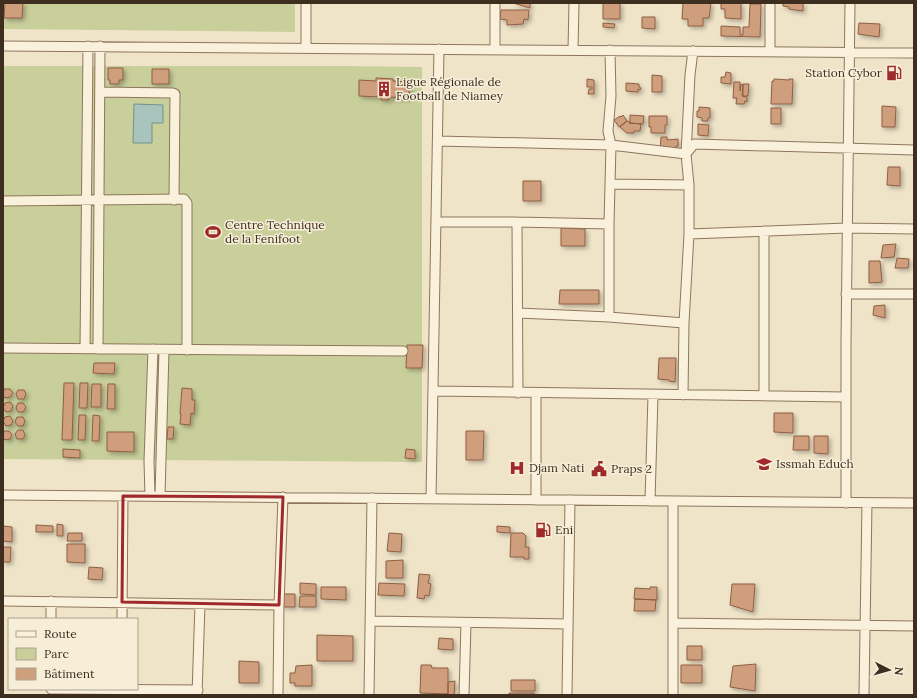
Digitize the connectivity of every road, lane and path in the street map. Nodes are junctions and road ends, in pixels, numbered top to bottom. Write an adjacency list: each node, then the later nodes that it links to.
1 (306, 3): 9 (street)
2 (495, 3): 11 (street)
3 (574, 3): 12 (street)
4 (770, 3): 15 (street)
5 (850, 3): 16 (street)
6 (3, 46): 7 (street)
7 (88, 46): 8 (street); 28 (street)
8 (100, 46): 9 (street); 18 (street)
9 (306, 48): 10 (street)
10 (439, 49): 11 (street); 19 (street)
11 (495, 49): 12 (street)
12 (573, 50): 13 (street)
13 (610, 50): 14 (street); 20 (street)
14 (693, 51): 15 (street); 23 (street)
15 (770, 52): 16 (street)
16 (850, 52): 17 (street); 21 (street)
17 (914, 53)
18 (100, 92): 26 (street); 29 (street)
19 (438, 141): 20 (street); 30 (street)
20 (611, 145): 23 (street); 24 (street)
21 (848, 149): 22 (street); 23 (street); 33 (street)
22 (914, 150)
23 (686, 154): 25 (street)
24 (610, 184): 25 (street); 32 (street)
25 (689, 185): 36 (street)
26 (174, 200): 29 (street); 47 (street)
27 (3, 201): 28 (street)
28 (86, 201): 29 (street); 43 (street)
29 (99, 201): 44 (street)
30 (437, 222): 31 (street); 49 (street)
31 (517, 222): 32 (street); 39 (street)
32 (609, 224): 40 (street)
33 (847, 228): 34 (street); 35 (street); 37 (street)
34 (914, 229)
35 (764, 231): 36 (street); 54 (street)
36 (689, 234): 41 (street)
37 (846, 294): 38 (street); 55 (street)
38 (914, 294)
39 (518, 313): 40 (street); 50 (street)
40 (609, 317): 41 (street)
41 (684, 323): 53 (street)
42 (3, 348): 43 (street)
43 (85, 349): 44 (street)
44 (98, 349): 45 (street)
45 (152, 349): 46 (street); 58 (street)
46 (164, 350): 47 (street); 59 (street)
47 (187, 350): 48 (street)
48 (403, 351)
49 (433, 391): 50 (street); 62 (street)
50 (518, 393): 51 (street)
51 (536, 393): 52 (street); 63 (street)
52 (653, 395): 53 (street); 65 (street)
53 (683, 395): 54 (street)
54 (764, 395): 55 (street)
55 (845, 397): 67 (street)
56 (3, 495): 57 (street)
57 (123, 496): 58 (street); 72 (street)
58 (150, 496): 59 (street)
59 (160, 496): 60 (street)
60 (283, 497): 61 (street); 74 (street)
61 (372, 498): 62 (street); 77 (street)
62 (431, 499): 63 (street)
63 (536, 500): 64 (street)
64 (570, 500): 65 (street); 80 (street)
65 (650, 501): 66 (street)
66 (673, 501): 67 (street); 79 (street)
67 (846, 503): 68 (street)
68 (867, 503): 69 (street); 81 (street)
69 (914, 503)
70 (3, 600): 71 (street)
71 (51, 601): 72 (street); 75 (street)
72 (122, 602): 73 (street); 76 (street)
73 (200, 604): 74 (street); 84 (street)
74 (279, 605): 85 (street)
75 (51, 618)
76 (122, 618)
77 (370, 621): 78 (street); 86 (street)
78 (466, 623): 80 (street); 87 (street)
79 (673, 623): 81 (street); 89 (street)
80 (568, 624): 88 (street)
81 (866, 625): 82 (street); 90 (street)
82 (914, 626)
83 (138, 690): 84 (street)
84 (197, 692)
85 (278, 695)
86 (368, 695)
87 (464, 695)
88 (567, 695)
89 (673, 695)
90 (864, 695)

